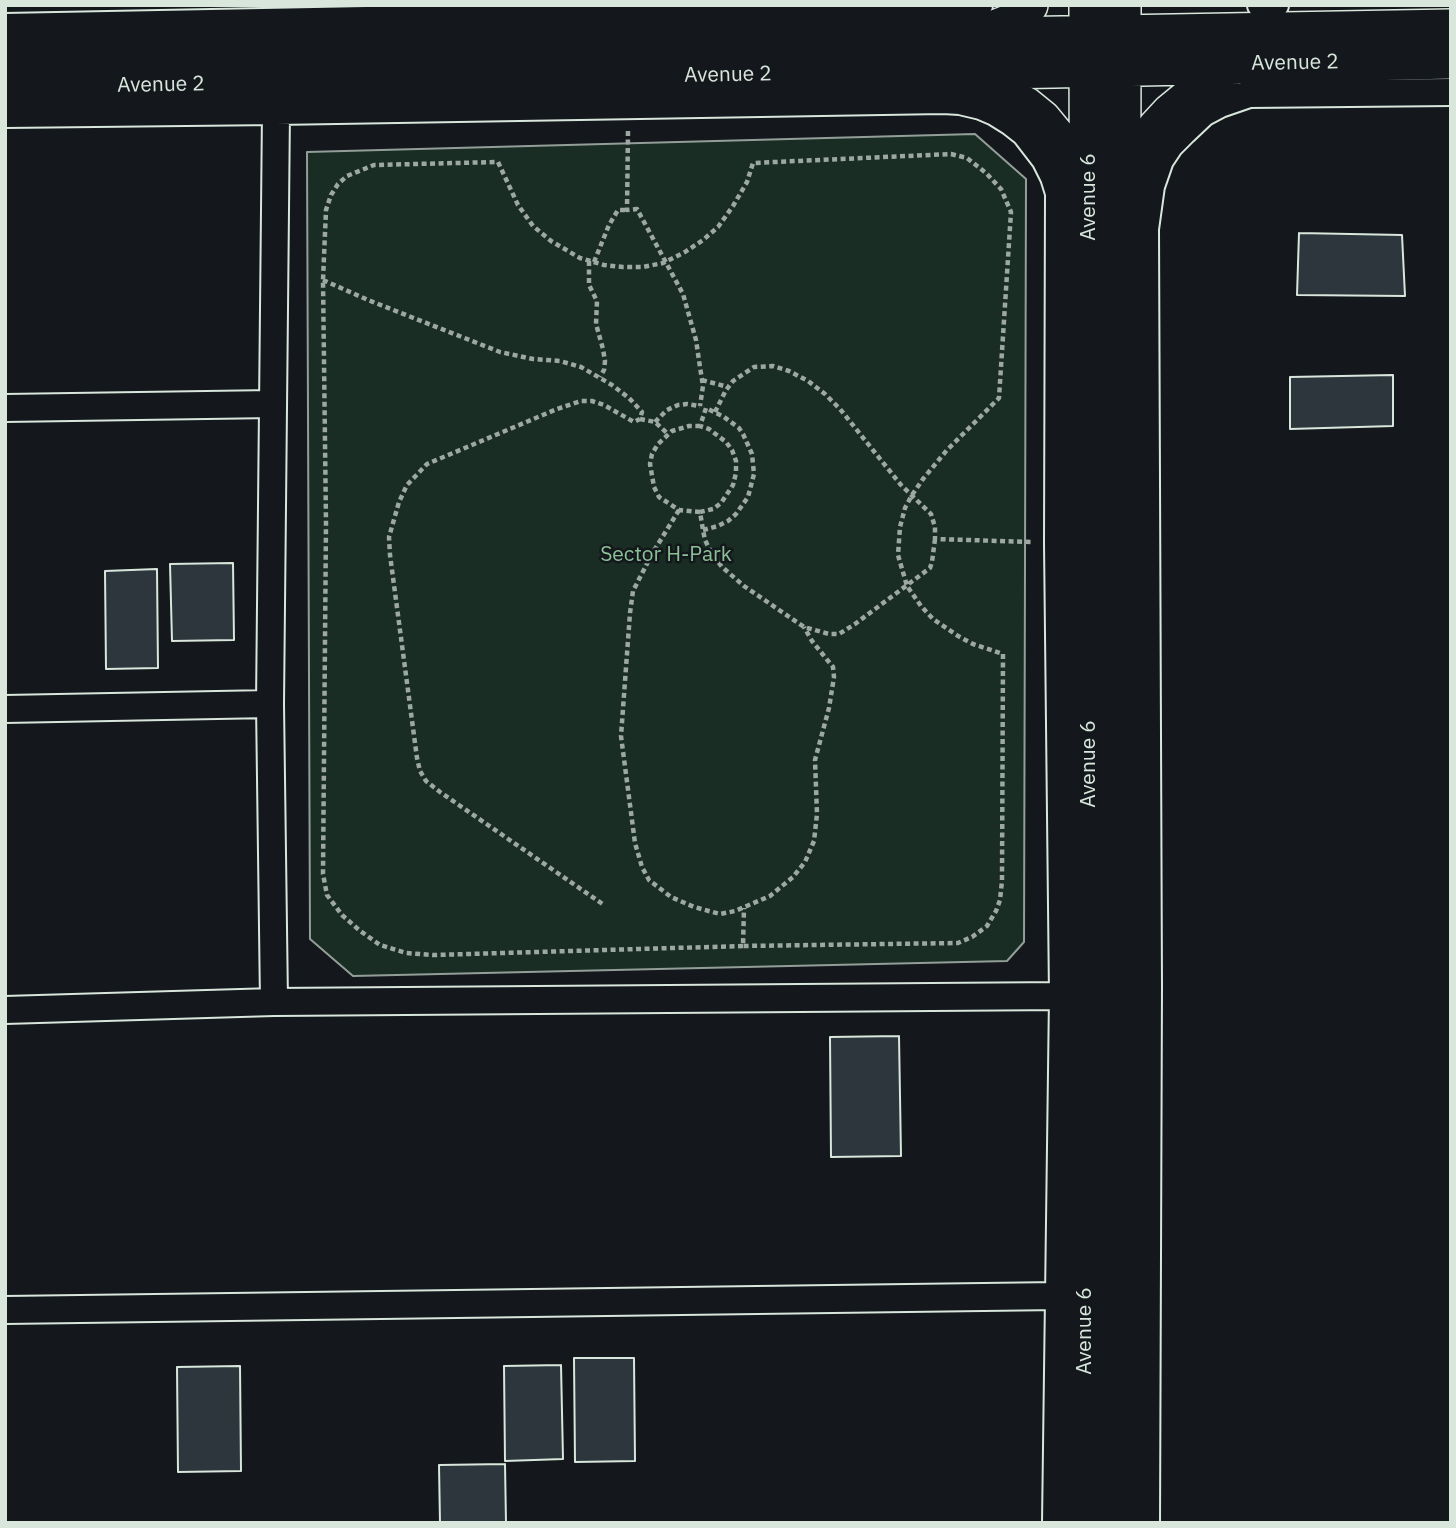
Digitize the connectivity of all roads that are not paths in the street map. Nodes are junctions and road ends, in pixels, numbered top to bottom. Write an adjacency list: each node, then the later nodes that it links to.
1 (1029, 5): 9 (main road)
2 (1199, 5): 7 (main road)
3 (1275, 5): 7 (street)
4 (829, 24): 5 (street); 9 (main road, Avenue 2); 10 (main road, Avenue 2)
5 (5, 27)
6 (1446, 30): 7 (main road, Avenue 2)
7 (1245, 34): 8 (main road, Avenue 2); 16 (main road)
8 (1105, 36): 9 (main road, Avenue 2); 16 (main road, Avenue 6)
9 (973, 38): 12 (main road, Avenue 2); 16 (main road)
10 (5, 54)
11 (5, 88): 12 (main road, Avenue 2)
12 (821, 88): 14 (street); 17 (street)
13 (1451, 92): 17 (street)
14 (276, 111): 15 (street); 18 (street)
15 (5, 114)
16 (1105, 181): 17 (main road, Avenue 6)
17 (1104, 339): 22 (street); 28 (main road, Avenue 6); 29 (main road, Avenue 6); 30 (street)
18 (273, 404): 19 (street); 20 (street)
19 (5, 408)
20 (270, 704): 21 (street); 23 (street)
21 (5, 709)
22 (1063, 996): 23 (street); 25 (street)
23 (274, 1002): 24 (street)
24 (5, 1010)
25 (1058, 1296): 26 (street); 27 (street)
26 (5, 1310)
27 (1056, 1523)
28 (1086, 1523)
29 (1120, 1523)
30 (1146, 1523)

